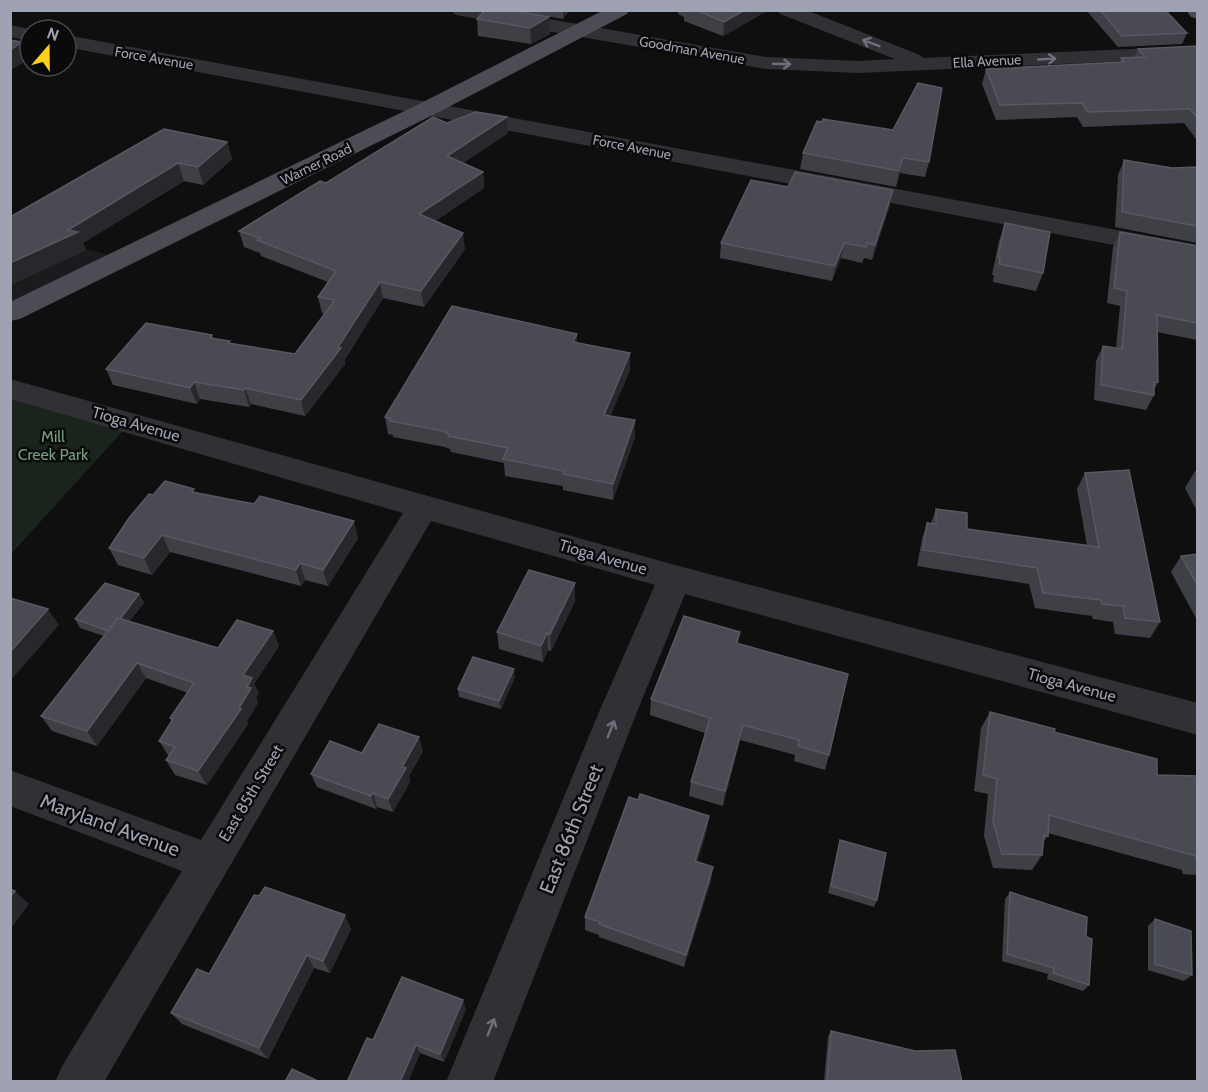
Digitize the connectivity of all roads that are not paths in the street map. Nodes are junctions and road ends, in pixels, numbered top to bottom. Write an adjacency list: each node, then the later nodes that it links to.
1 (461, 10): 4 (street, Goodman Avenue)
2 (620, 10): 4 (main road, Warner Road)
3 (787, 10): 7 (street, Ella Avenue, one-way to 3)
4 (579, 30): 7 (street, Goodman Avenue, one-way to 7); 8 (main road, Warner Road)
5 (78, 43): 8 (street, Force Avenue)
6 (1197, 51): 7 (street, Ella Avenue, one-way to 6)
7 (926, 64)
8 (429, 108): 9 (street, Force Avenue); 10 (main road, Warner Road)
9 (1197, 253)
10 (13, 311)
11 (10, 388): 12 (street, Tioga Avenue)
12 (424, 505): 13 (street, Tioga Avenue); 16 (street, East 85th Street)
13 (675, 578): 14 (street, Tioga Avenue); 18 (street, East 86th Street, one-way to 13)
14 (1197, 719)
15 (10, 788): 16 (street, Maryland Avenue)
16 (209, 862): 17 (street, East 85th Street)
17 (78, 1082)
18 (469, 1082)

